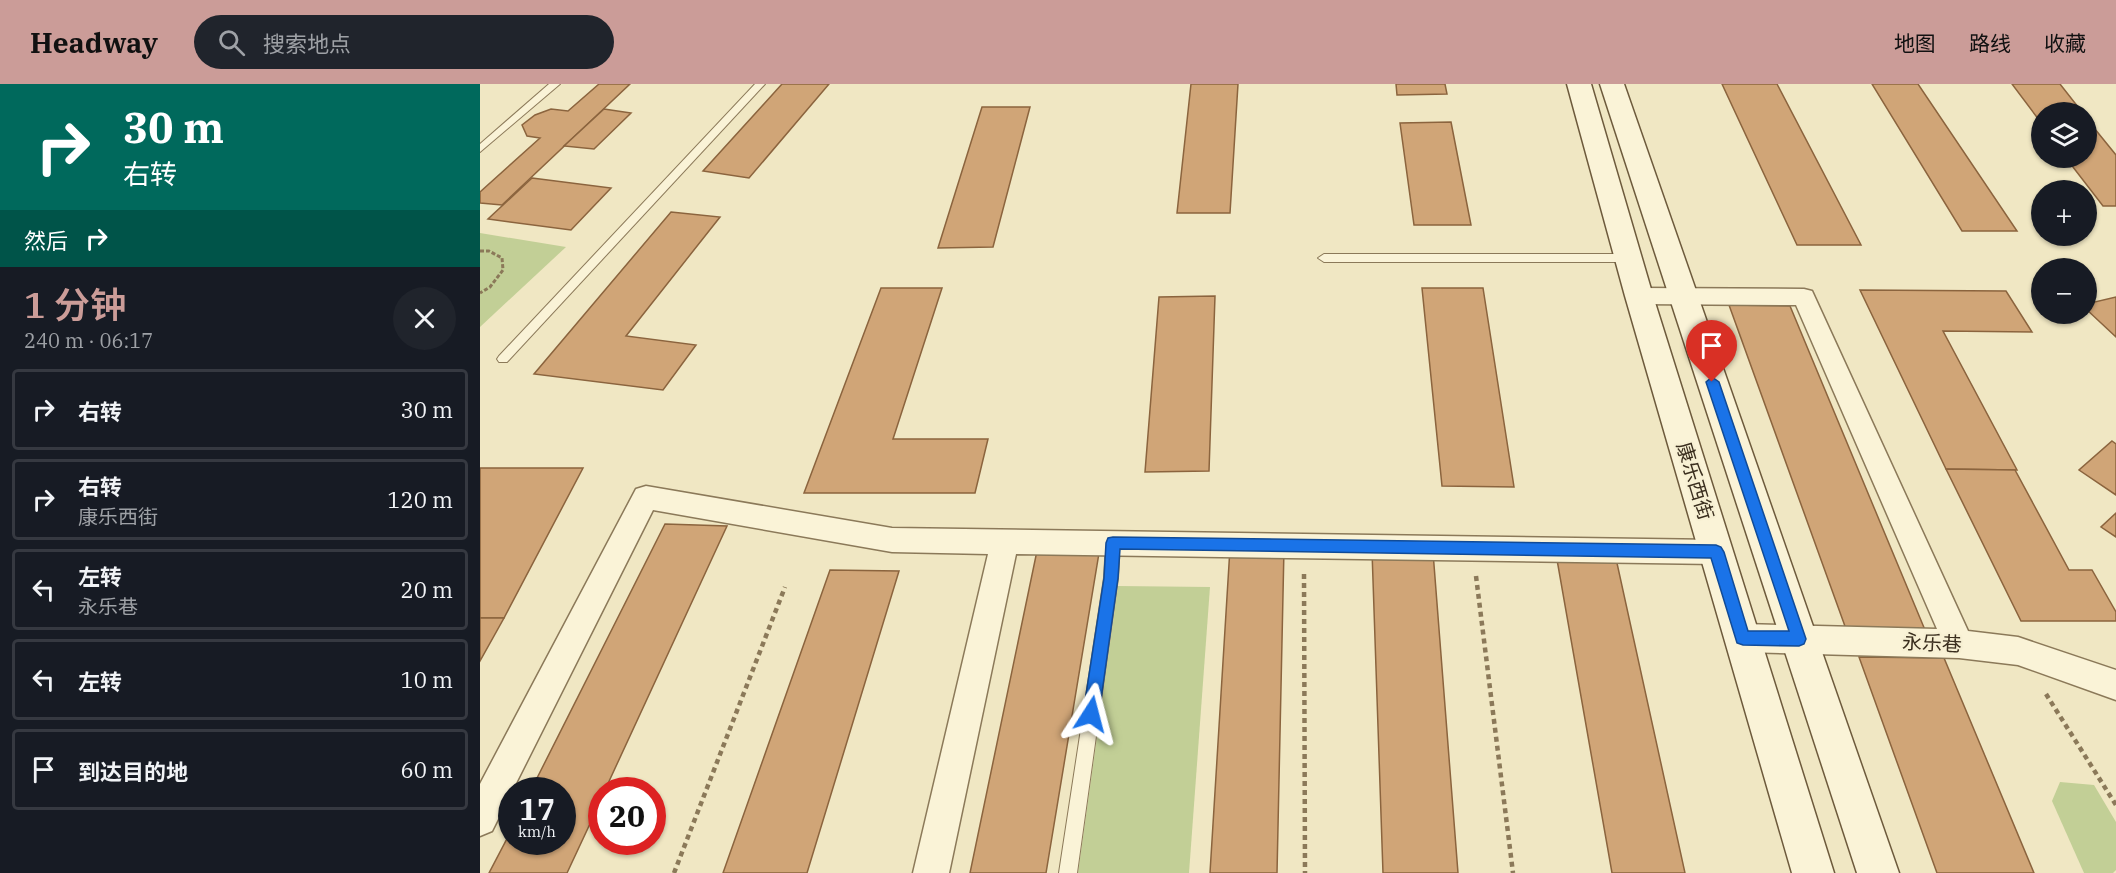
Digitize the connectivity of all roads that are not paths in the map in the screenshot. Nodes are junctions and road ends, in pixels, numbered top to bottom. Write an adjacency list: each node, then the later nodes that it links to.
1 (555, 84): 5 (lane)
2 (760, 84): 10 (lane)
3 (1579, 84): 7 (street, 康乐西街)
4 (1612, 84): 9 (street)
5 (480, 149)
6 (1324, 258): 7 (lane)
7 (1629, 258): 8 (street, 康乐西街)
8 (1640, 296): 9 (street); 13 (street, 康乐西街)
9 (1683, 296): 15 (street); 16 (street)
10 (503, 359)
11 (1005, 541): 12 (street); 18 (street); 19 (street)
12 (1113, 543): 13 (street); 20 (lane)
13 (1716, 552): 14 (street, 康乐西街)
14 (1743, 638): 15 (street, 永乐巷); 21 (street, 康乐西街)
15 (1799, 639): 16 (street, 永乐巷); 22 (street)
16 (1959, 644): 17 (street, 永乐巷)
17 (2116, 685)
18 (480, 819)
19 (932, 873)
20 (1068, 873)
21 (1813, 873)
22 (1878, 873)

